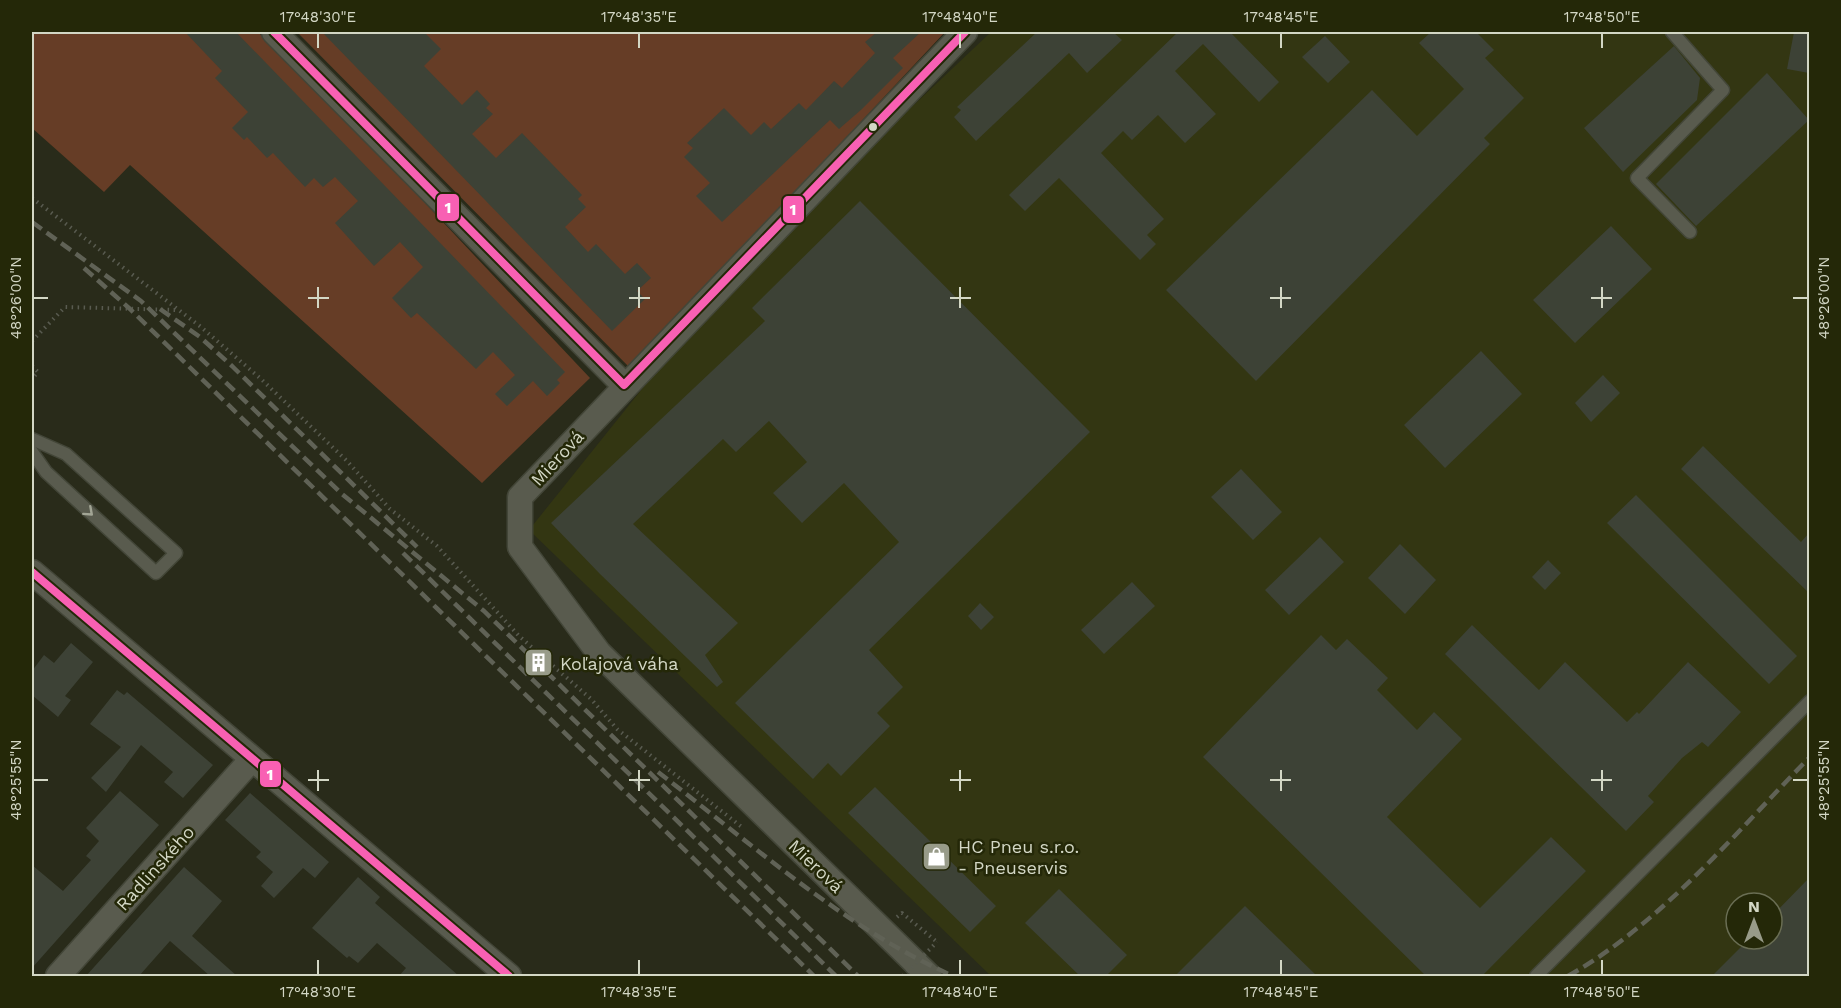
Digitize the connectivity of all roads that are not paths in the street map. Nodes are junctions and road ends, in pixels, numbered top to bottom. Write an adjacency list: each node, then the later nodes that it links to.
1 (274, 32): 5 (street)
2 (965, 32): 5 (street, Mierová)
3 (1672, 32): 4 (lane)
4 (1690, 232)
5 (624, 385): 13 (street, Mierová)
6 (32, 439): 7 (lane, one-way to 6)
7 (32, 452)
8 (32, 572): 10 (street)
9 (1809, 701): 14 (lane)
10 (252, 759): 11 (street); 12 (street, Radlinského)
11 (496, 972)
12 (58, 976)
13 (929, 976)
14 (1536, 976)

